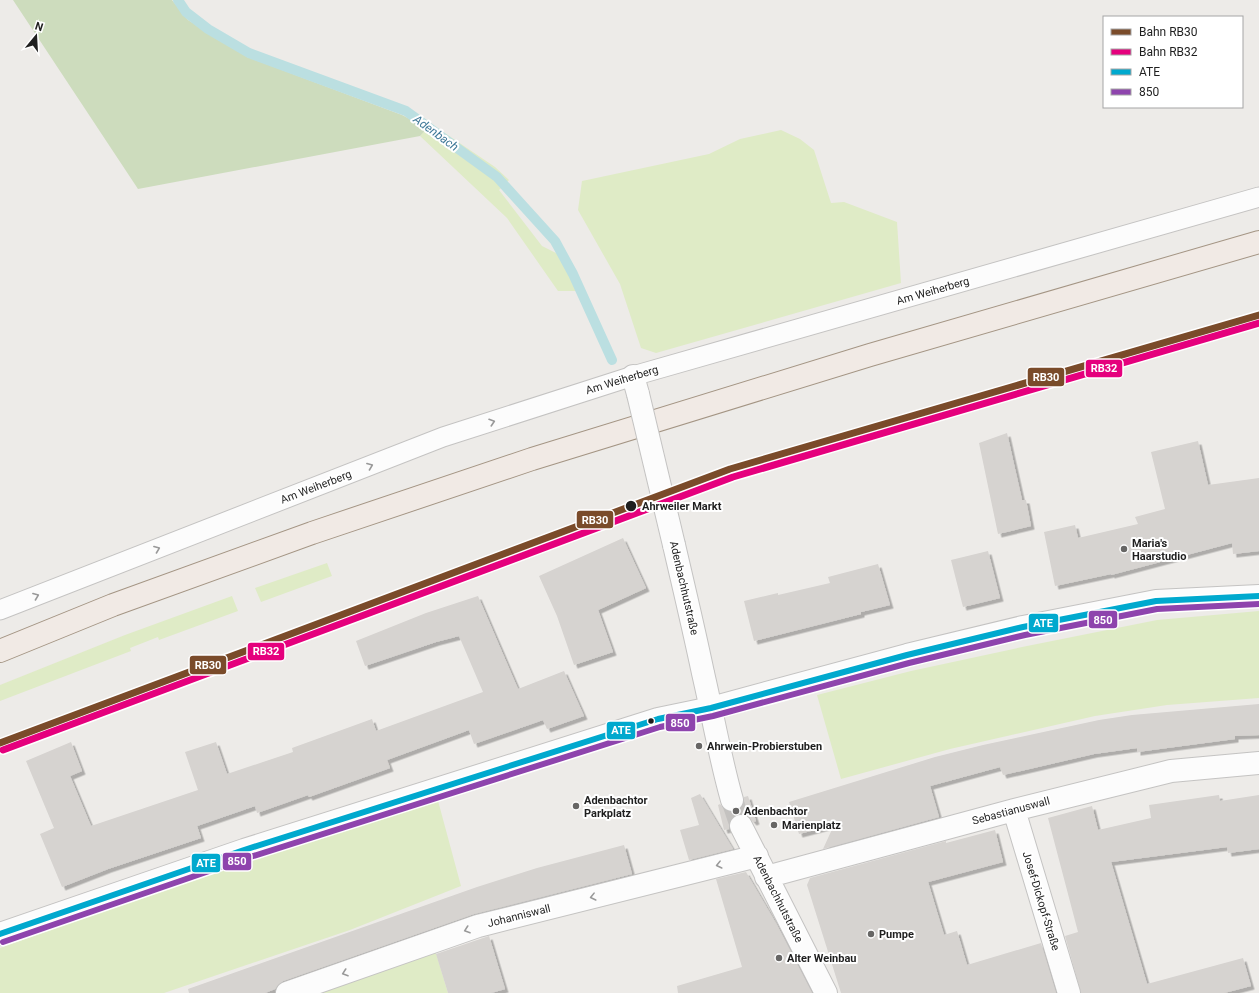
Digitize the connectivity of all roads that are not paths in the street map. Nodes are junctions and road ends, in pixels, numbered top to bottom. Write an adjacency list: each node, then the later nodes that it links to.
1 (1259, 197): 3 (lane, Am Weiherberg)
2 (1259, 242): 6 (main road)
3 (636, 385): 5 (lane, Am Weiherberg, one-way to 3); 7 (street, Adenbachhutstraße, bridge)
4 (1259, 596): 7 (street)
5 (0, 610)
6 (0, 651)
7 (711, 708): 9 (street, Adenbachhutstraße); 14 (street)
8 (1259, 763): 10 (street, Sebastianuswall)
9 (732, 800)
10 (1014, 810): 13 (street, Sebastianuswall); 17 (street, Josef-Dickopf-Straße)
11 (741, 826): 12 (street, Adenbachhutstraße)
12 (757, 856): 13 (street, Adenbachhutstraße); 15 (street, Johanniswall, one-way to 15)
13 (766, 877): 16 (street, Adenbachhutstraße)
14 (0, 934)
15 (287, 993)
16 (826, 993)
17 (1069, 993)

